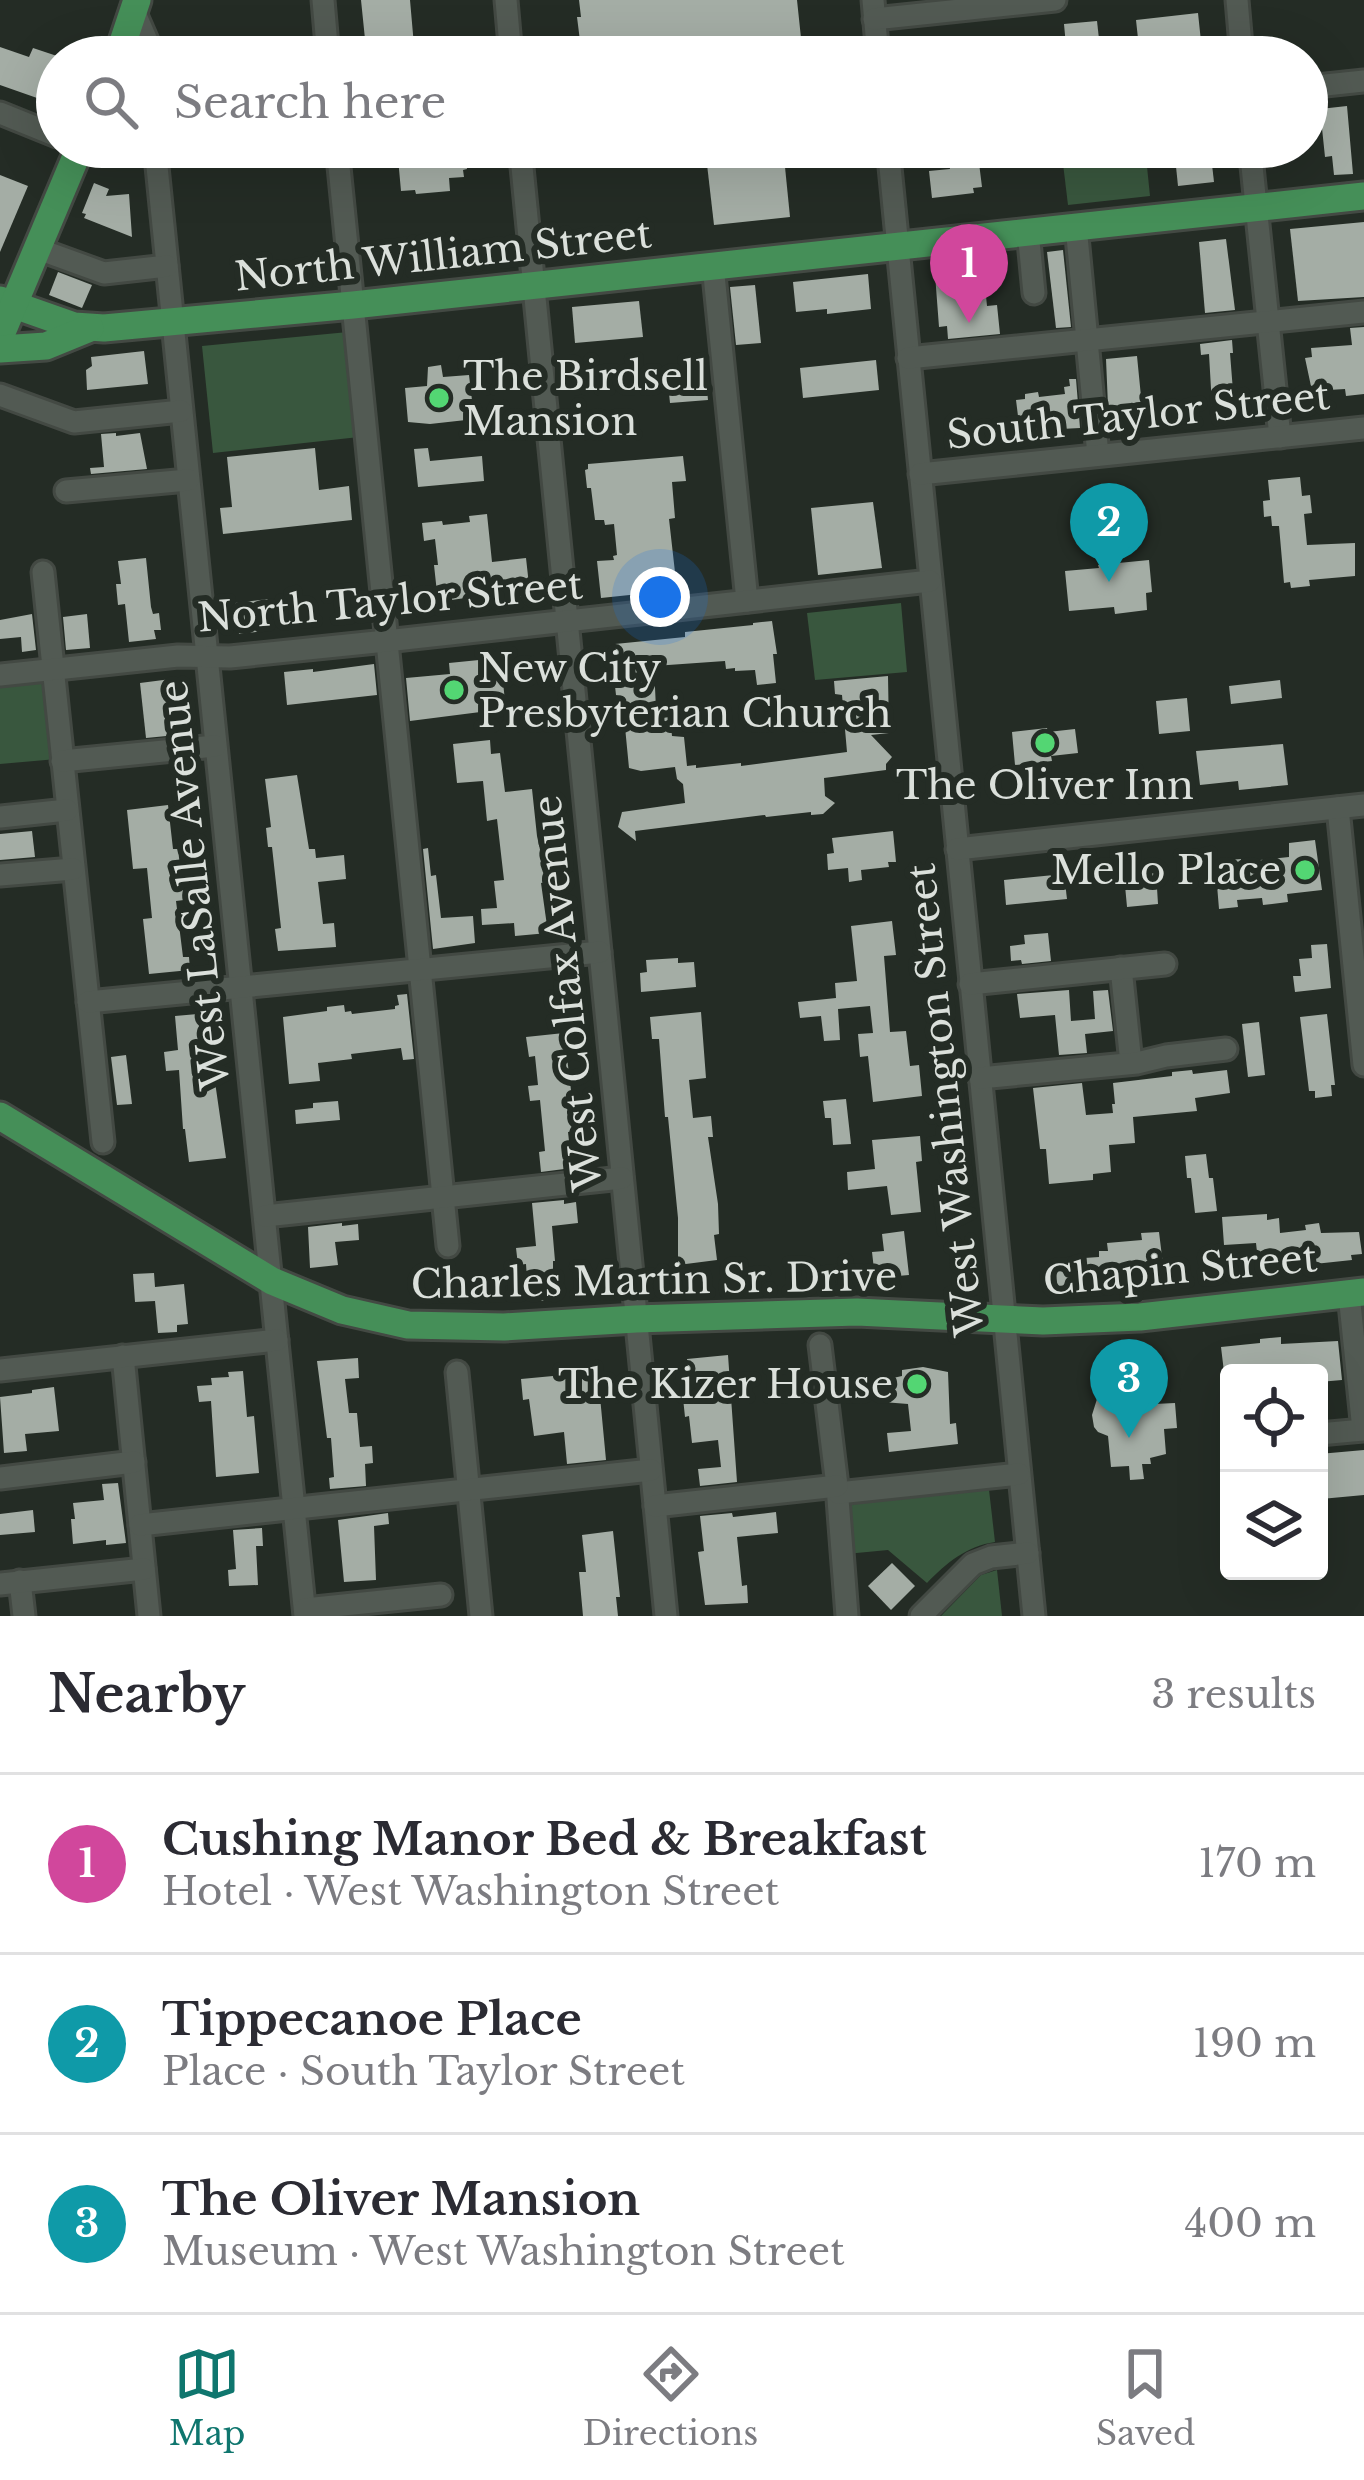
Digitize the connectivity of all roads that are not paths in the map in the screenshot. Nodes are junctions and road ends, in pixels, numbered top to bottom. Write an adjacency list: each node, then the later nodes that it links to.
1 (323, 0): 9 (street)
2 (506, 0): 10 (street)
3 (1054, 0): 6 (street)
4 (1237, 0): 11 (street)
5 (135, 6): 7 (main road); 8 (street)
6 (874, 9)
7 (125, 36)
8 (146, 36)
9 (326, 36)
10 (510, 36)
11 (1240, 36)
12 (1364, 81): 13 (street)
13 (1328, 85)
14 (0, 113): 15 (street)
15 (36, 128)
16 (71, 168): 27 (main road)
17 (157, 168): 29 (street, West LaSalle Avenue)
18 (340, 168): 33 (street)
19 (522, 168): 30 (street, West Colfax Avenue)
20 (890, 168): 26 (street, West Washington Street)
21 (1252, 168): 23 (street)
22 (1364, 196): 23 (main road, North William Street)
23 (1256, 207): 24 (main road, North William Street); 36 (street)
24 (1076, 226): 25 (main road, North William Street); 39 (street)
25 (1028, 231): 26 (main road, North William Street); 31 (street)
26 (898, 245): 28 (main road, North William Street); 41 (street, West Washington Street)
27 (38, 249): 29 (street); 32 (main road)
28 (713, 265): 30 (main road, North William Street); 52 (street)
29 (167, 266): 35 (street, West LaSalle Avenue)
30 (534, 285): 33 (main road, North William Street); 53 (street, West Colfax Avenue)
31 (1034, 293)
32 (7, 303): 37 (main road, North William Street); 38 (main road)
33 (353, 304): 35 (main road, North William Street); 54 (street)
34 (1364, 312): 36 (street)
35 (172, 322): 37 (main road, North William Street); 43 (street, West LaSalle Avenue)
36 (1268, 322): 39 (street); 45 (street)
37 (90, 328): 40 (main road)
38 (0, 337)
39 (1087, 341): 41 (street); 46 (street)
40 (0, 349)
41 (908, 358): 47 (street, West Washington Street)
42 (0, 395): 43 (street)
43 (182, 411): 48 (street, West LaSalle Avenue)
44 (1364, 428): 45 (street, South Taylor Street)
45 (1280, 436): 46 (street, South Taylor Street)
46 (1098, 455): 47 (street, South Taylor Street)
47 (920, 474): 51 (street, West Washington Street)
48 (188, 480): 49 (street); 55 (street, West LaSalle Avenue)
49 (65, 491)
50 (43, 572): 56 (street)
51 (930, 581): 52 (street, North Taylor Street); 64 (street, West Washington Street)
52 (747, 602): 53 (street, North Taylor Street)
53 (567, 621): 54 (street, North Taylor Street); 67 (street, West Colfax Avenue)
54 (386, 641): 55 (street, North Taylor Street); 70 (street)
55 (205, 656): 56 (street, North Taylor Street); 58 (street, West LaSalle Avenue)
56 (52, 669): 57 (street, North Taylor Street); 59 (street)
57 (0, 675)
58 (215, 746): 59 (street); 72 (street, West LaSalle Avenue)
59 (62, 761): 62 (street)
60 (1364, 806): 61 (street)
61 (1338, 808): 64 (street); 76 (street)
62 (67, 810): 63 (street); 65 (street)
63 (0, 817)
64 (957, 849): 71 (street, West Washington Street)
65 (73, 869): 66 (street); 73 (street)
66 (0, 875)
67 (600, 952): 70 (street); 80 (street, West Colfax Avenue)
68 (1165, 964): 69 (street)
69 (1121, 968): 71 (street); 75 (street)
70 (420, 970): 72 (street); 81 (street)
71 (970, 984): 77 (street, West Washington Street)
72 (241, 986): 73 (street); 82 (street, West LaSalle Avenue)
73 (88, 1002): 79 (street)
74 (1226, 1049): 75 (street)
75 (1130, 1063): 77 (street)
76 (1364, 1065)
77 (980, 1078): 87 (street, West Washington Street)
78 (0, 1116): 84 (main road, Charles Martin Sr. Drive)
79 (103, 1142)
80 (622, 1178): 81 (street); 86 (street, West Colfax Avenue)
81 (443, 1197): 82 (street); 83 (street)
82 (265, 1216): 84 (street, West LaSalle Avenue)
83 (448, 1246)
84 (272, 1281): 86 (main road, Charles Martin Sr. Drive); 88 (street, West LaSalle Avenue)
85 (1356, 1293): 87 (main road, Chapin Street); 93 (street)
86 (636, 1318): 87 (main road, Charles Martin Sr. Drive); 95 (street, West Colfax Avenue)
87 (1003, 1321): 96 (street, West Washington Street)
88 (278, 1340): 90 (street); 101 (street, West LaSalle Avenue)
89 (820, 1345): 99 (street)
90 (123, 1356): 91 (street); 94 (street)
91 (0, 1370)
92 (457, 1372): 98 (street)
93 (1328, 1433)
94 (134, 1462): 97 (street); 102 (street)
95 (651, 1470): 98 (street); 100 (street, West Colfax Avenue)
96 (1019, 1474): 99 (street); 103 (street, West Washington Street)
97 (0, 1478)
98 (468, 1489): 101 (street); 110 (street)
99 (838, 1490): 100 (street); 112 (street)
100 (655, 1506): 111 (street, West Colfax Avenue)
101 (294, 1508): 102 (street); 107 (street, West LaSalle Avenue)
102 (140, 1525): 104 (street)
103 (1028, 1553): 113 (street); 114 (street, West Washington Street)
104 (144, 1569): 105 (street); 109 (street)
105 (10, 1582): 108 (street)
106 (441, 1594): 107 (street)
107 (305, 1613)
108 (24, 1616)
109 (149, 1616)
110 (481, 1616)
111 (666, 1616)
112 (847, 1616)
113 (921, 1616)
114 (1034, 1616)

